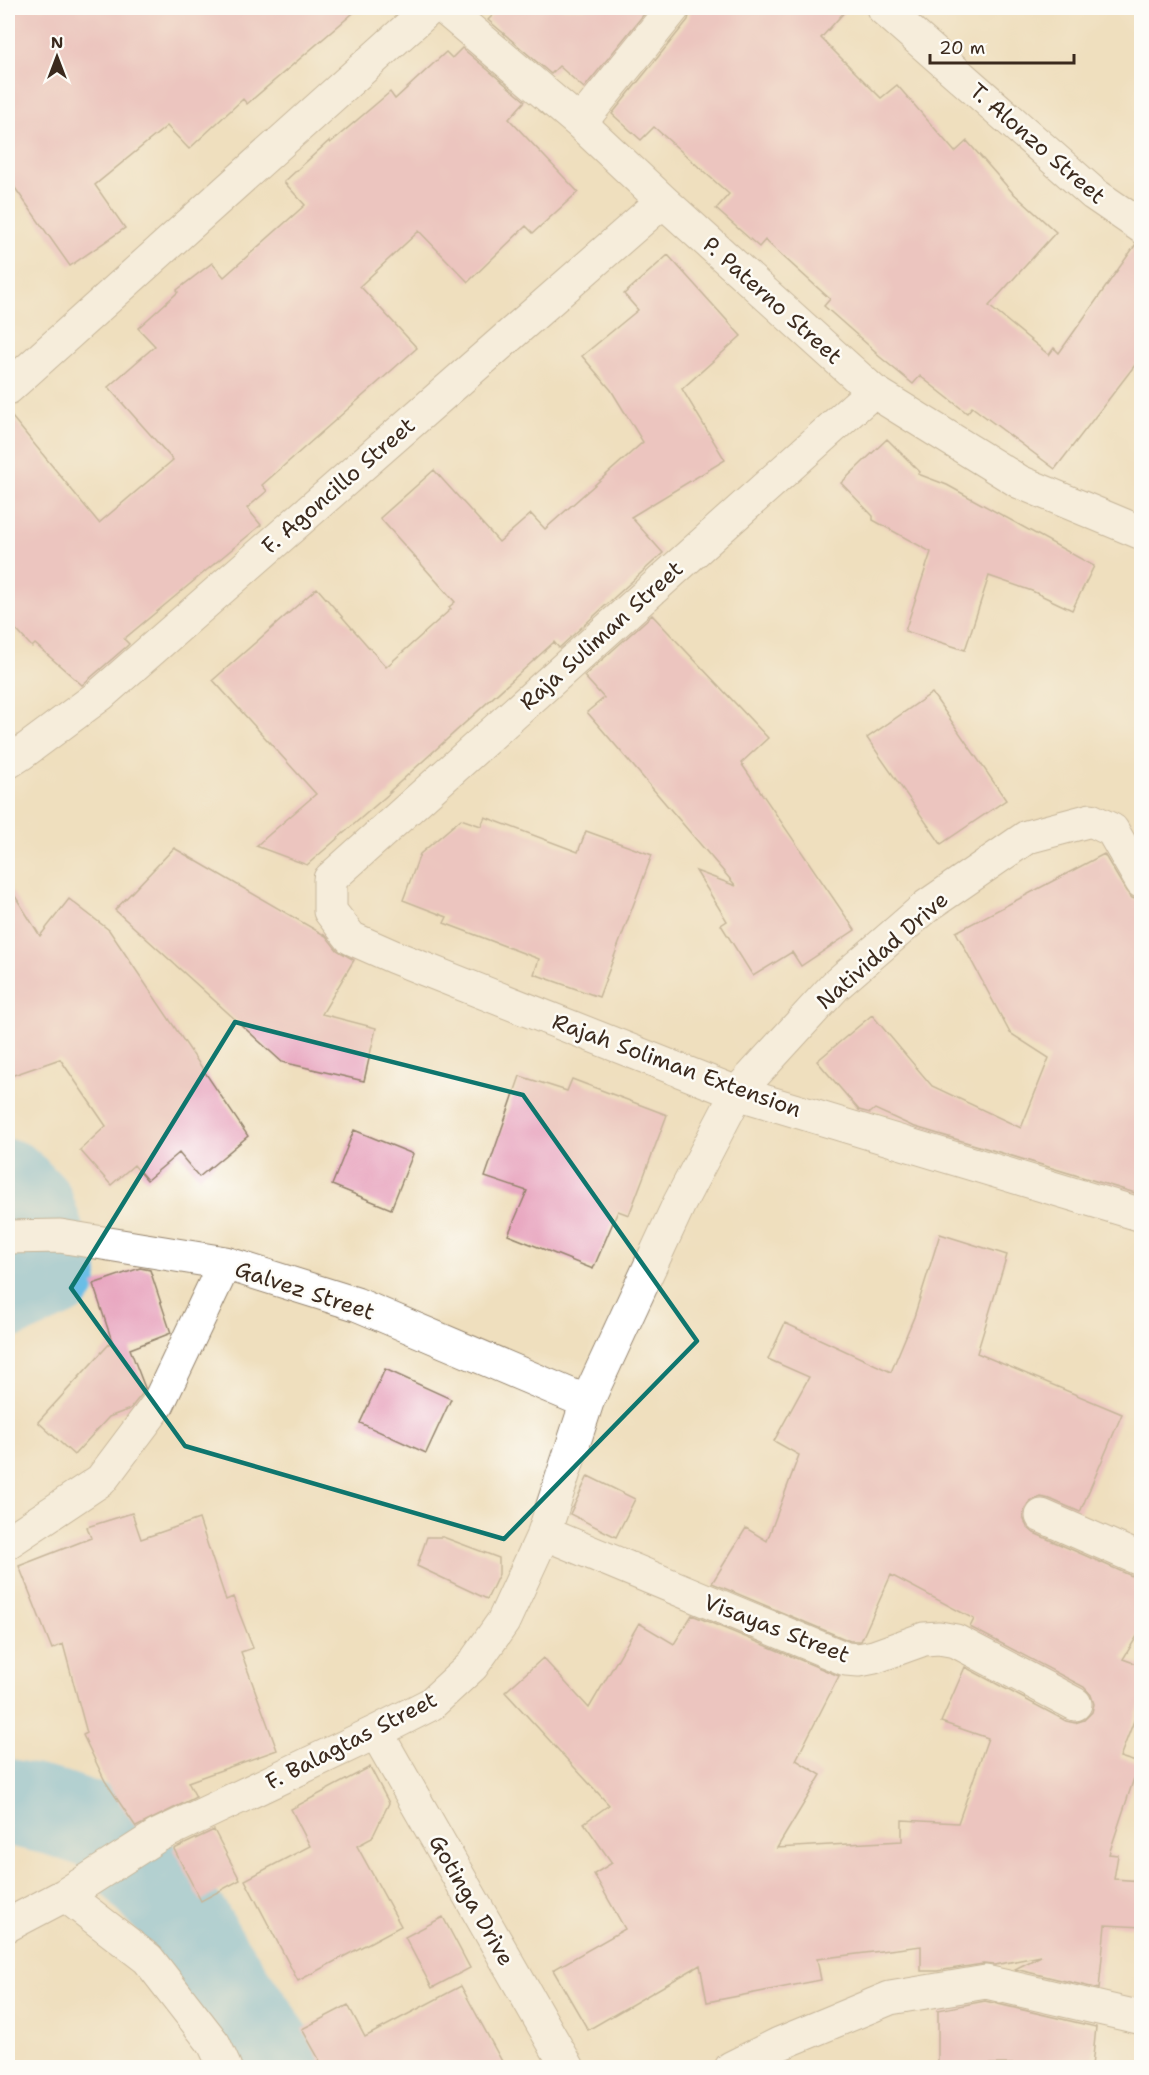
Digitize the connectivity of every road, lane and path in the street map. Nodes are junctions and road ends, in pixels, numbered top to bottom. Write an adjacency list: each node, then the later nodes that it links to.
1 (430, 8): 8 (street)
2 (444, 8): 5 (street, P. Paterno Street)
3 (673, 8): 5 (street)
4 (883, 8): 7 (street, T. Alonzo Street)
5 (580, 123): 6 (street, P. Paterno Street)
6 (663, 201): 9 (street, P. Paterno Street); 11 (street, F. Agoncillo Street)
7 (1142, 227)
8 (8, 388)
9 (873, 391): 10 (street, P. Paterno Street); 12 (street, Raja Suliman Street)
10 (1142, 533)
11 (8, 762)
12 (330, 879): 14 (street, Rajah Soliman Extension)
13 (1142, 882): 14 (street, Natividad Drive)
14 (737, 1093): 15 (street, Rajah Soliman Extension); 18 (street, Natividad Drive)
15 (1142, 1215)
16 (9, 1237): 17 (street)
17 (225, 1263): 18 (street, Galvez Street); 21 (street, Galvez Street)
18 (587, 1402): 20 (street, F. Balagtas Street)
19 (1042, 1516): 22 (street)
20 (544, 1533): 23 (street, Visayas Street); 24 (street, F. Balagtas Street)
21 (8, 1542)
22 (1142, 1560)
23 (1075, 1704)
24 (376, 1732): 25 (street, F. Balagtas Street); 29 (street, Gotinga Drive)
25 (65, 1895): 26 (street); 28 (street)
26 (8, 1925)
27 (1142, 2018): 30 (street)
28 (225, 2067)
29 (568, 2067)
30 (731, 2067)

